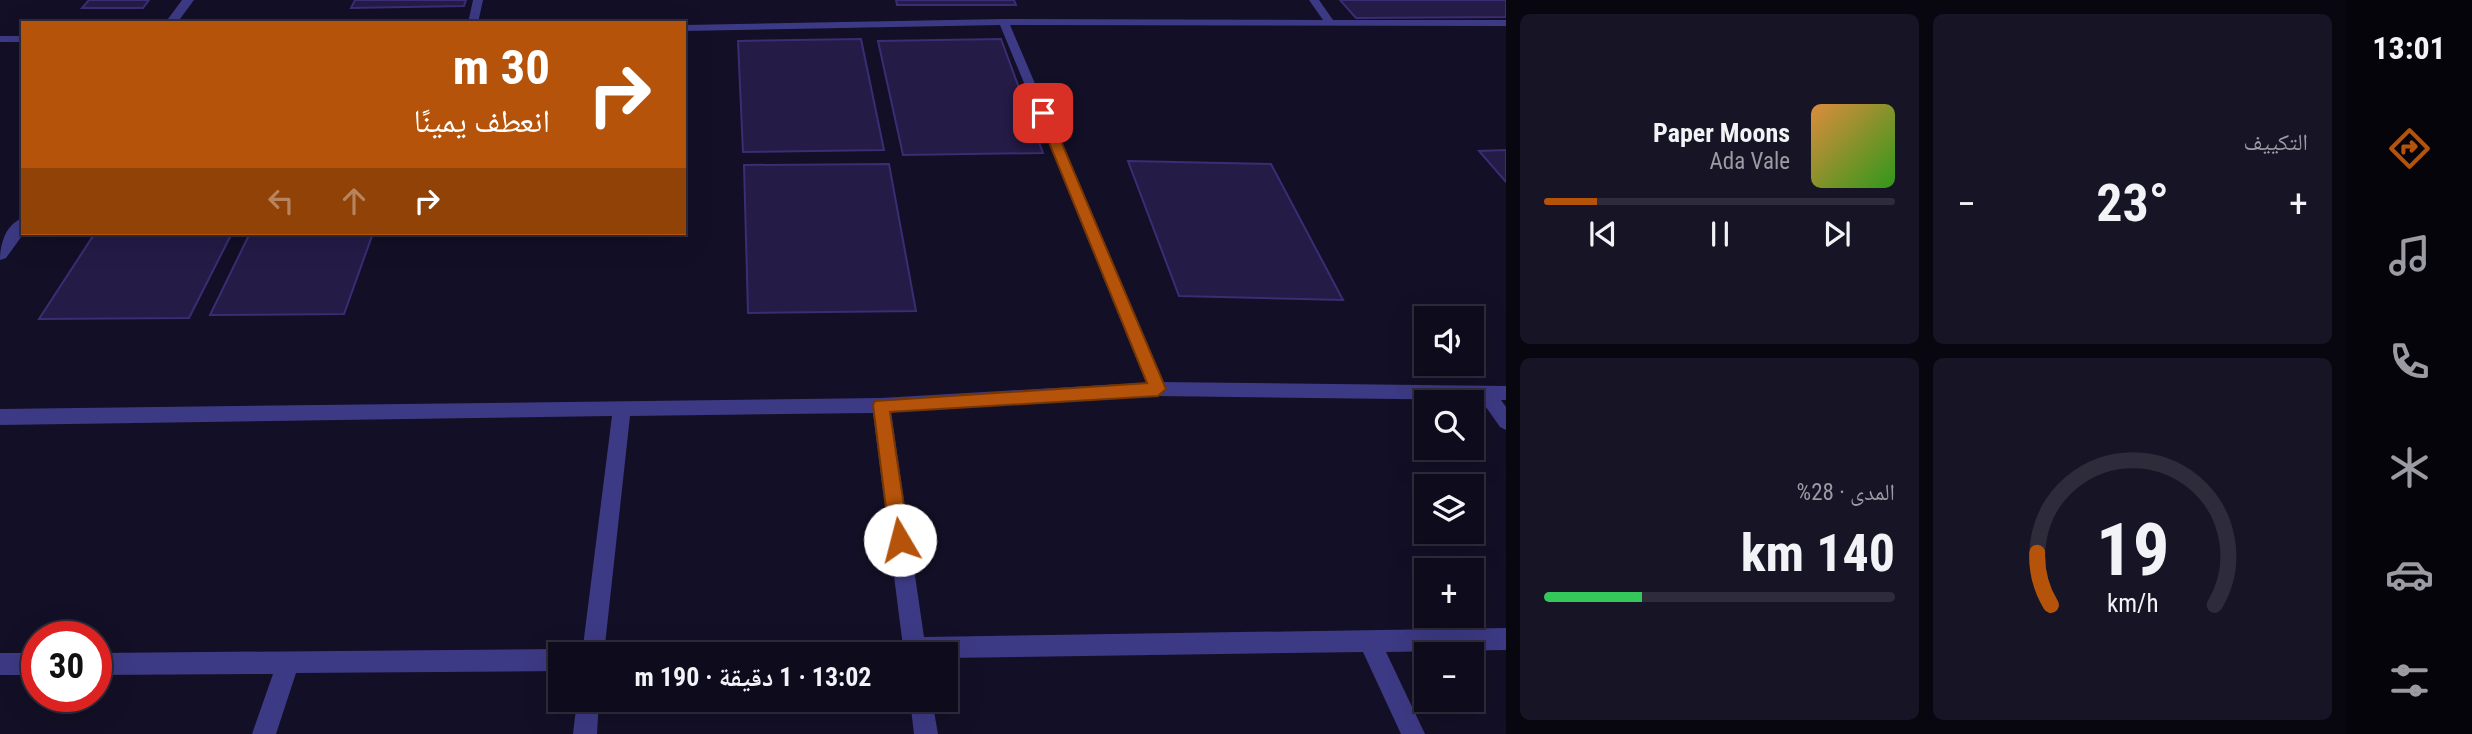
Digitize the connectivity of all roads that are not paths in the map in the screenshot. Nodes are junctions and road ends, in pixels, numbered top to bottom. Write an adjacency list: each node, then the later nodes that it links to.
1 (188, 0): 4 (street)
2 (478, 0): 5 (lane)
3 (1314, 0): 7 (lane)
4 (172, 21)
5 (473, 21)
6 (1004, 22): 7 (lane); 9 (lane); 14 (lane)
7 (1330, 22): 8 (lane)
8 (1506, 23)
9 (686, 28)
10 (0, 39): 11 (lane)
11 (21, 39)
12 (21, 226): 13 (street)
13 (0, 254)
14 (1158, 389): 16 (street); 17 (street)
15 (1506, 393): 16 (street)
16 (1487, 394): 20 (street)
17 (881, 405): 18 (street); 23 (street)
18 (622, 408): 19 (street); 22 (street)
19 (0, 417)
20 (1506, 422)
21 (1506, 639): 24 (street)
22 (594, 642)
23 (914, 642)
24 (1370, 642): 25 (street); 36 (street)
25 (958, 650)
26 (548, 660): 27 (street)
27 (288, 663): 30 (street); 33 (street)
28 (0, 664): 29 (street)
29 (21, 664)
30 (112, 664)
31 (587, 712): 34 (street)
32 (923, 712): 35 (street)
33 (264, 734)
34 (585, 734)
35 (926, 734)
36 (1413, 734)

